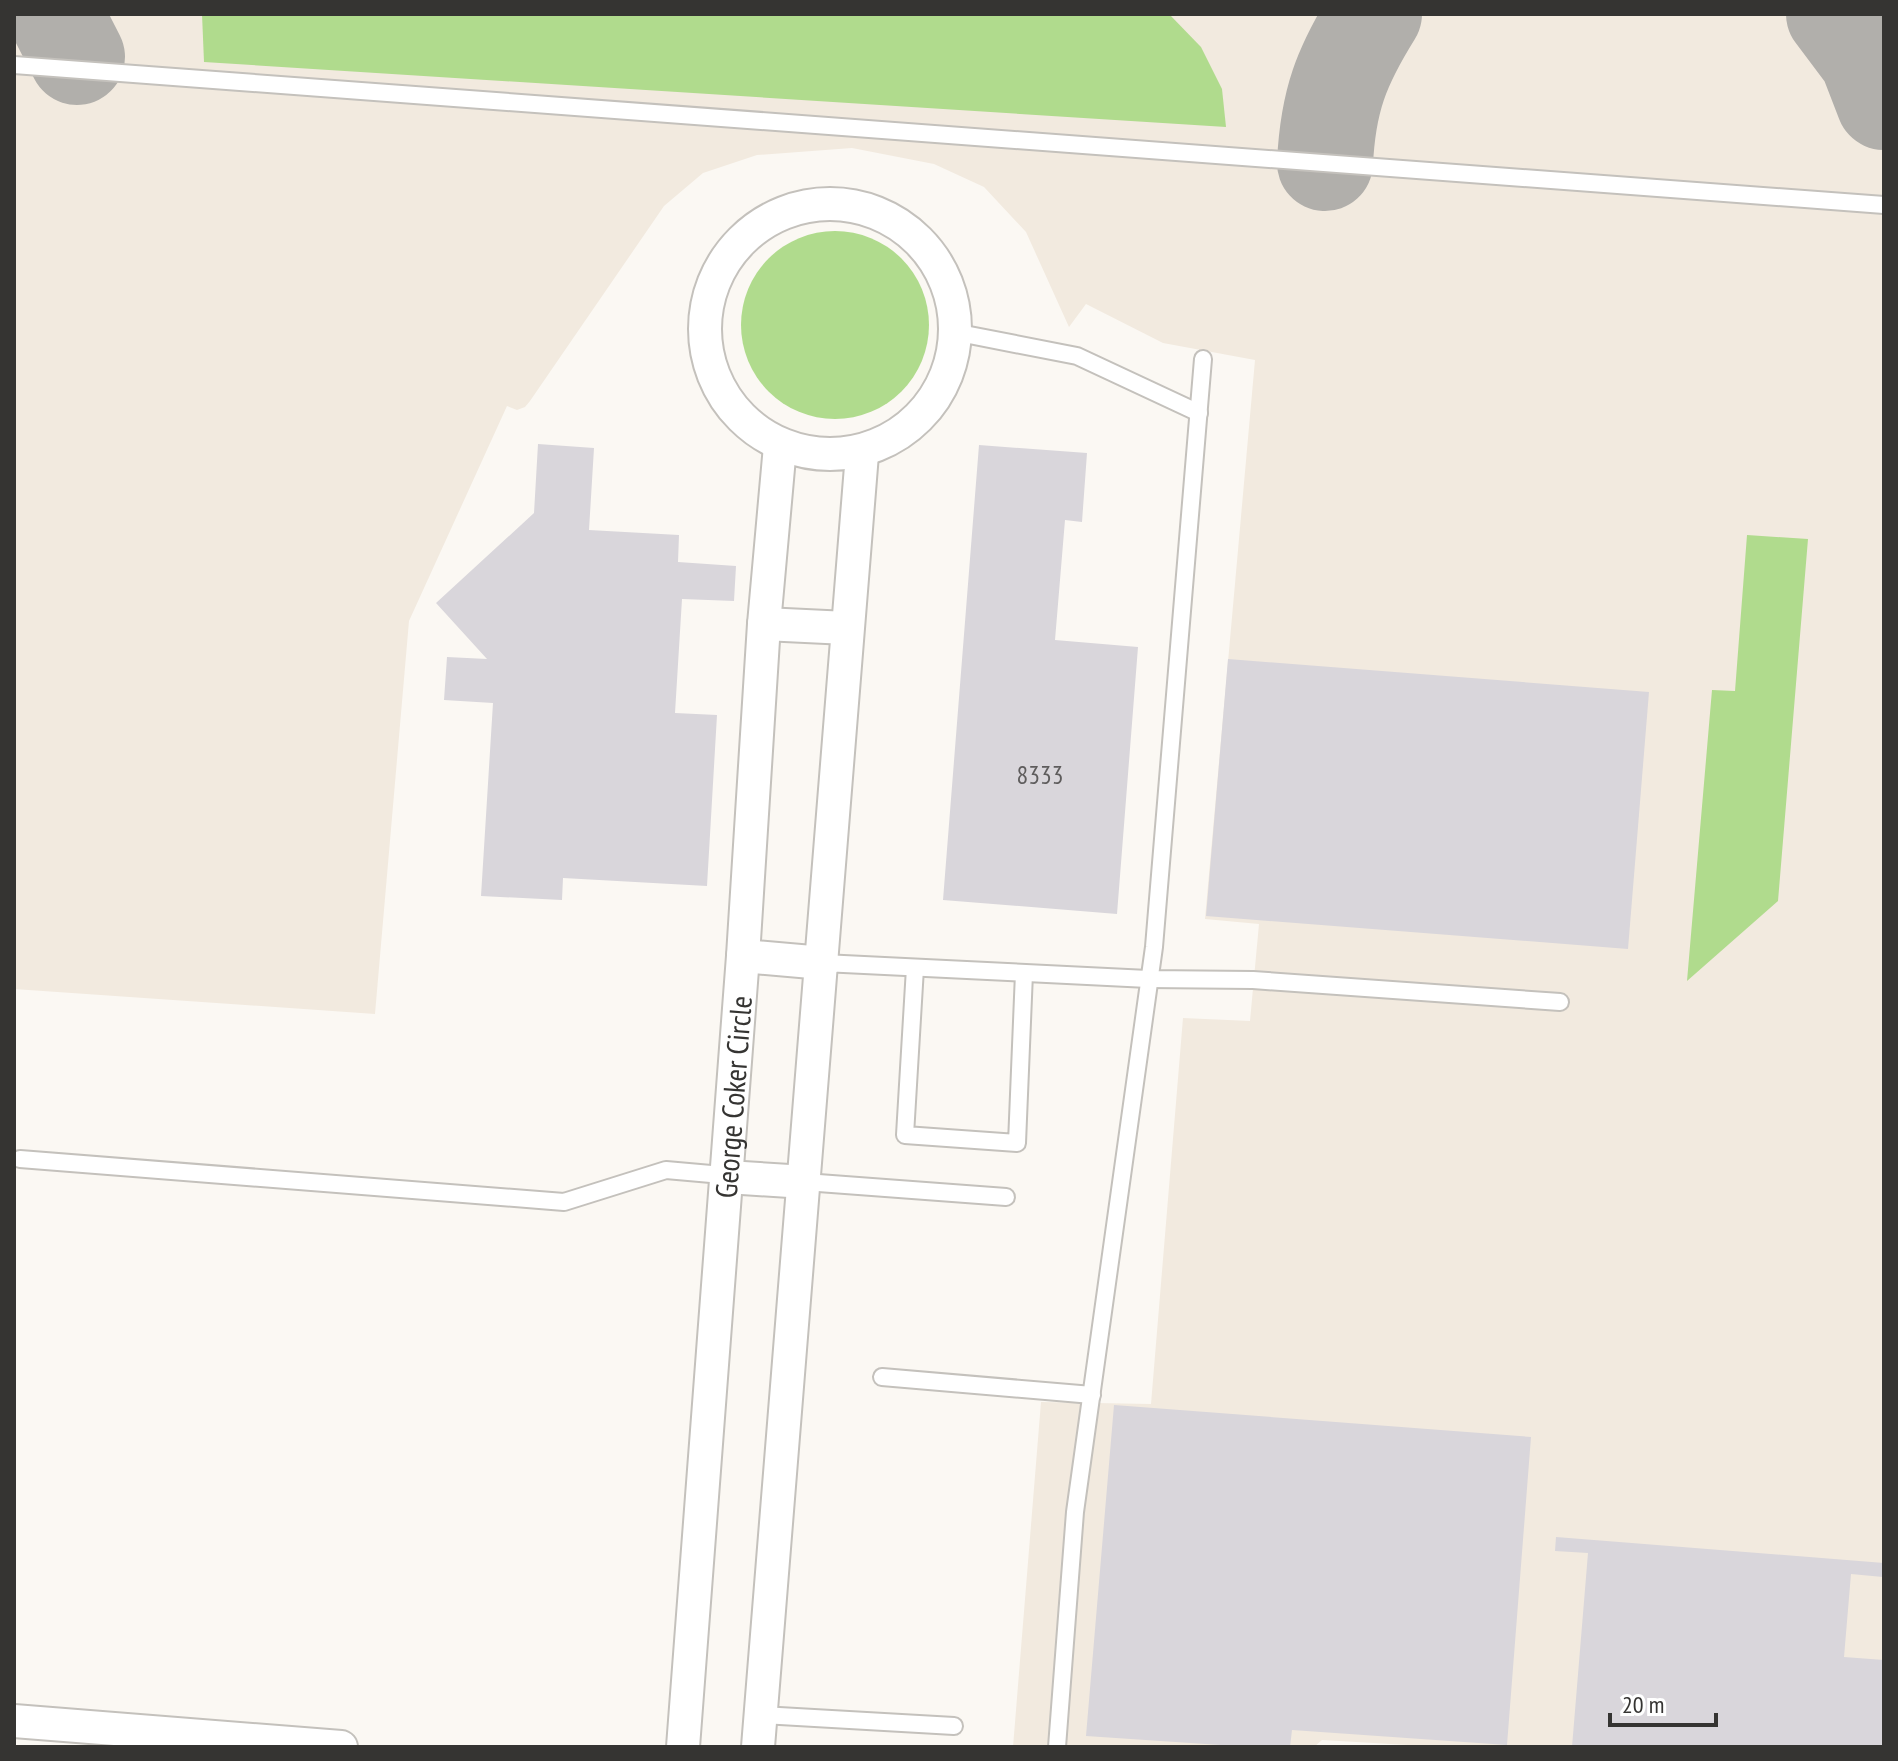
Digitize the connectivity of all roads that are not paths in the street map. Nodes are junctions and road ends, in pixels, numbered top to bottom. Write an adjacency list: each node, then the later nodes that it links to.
1 (14, 65): 2 (lane)
2 (1884, 205)
3 (954, 332): 5 (lane); 6 (street); 7 (street)
4 (1203, 359): 5 (lane)
5 (1199, 413): 14 (lane)
6 (780, 446): 7 (street); 8 (street, George Coker Circle)
7 (862, 454): 9 (street)
8 (764, 624): 9 (street); 10 (street, George Coker Circle)
9 (847, 628): 11 (street)
10 (743, 956): 11 (street); 17 (street, George Coker Circle)
11 (823, 963): 12 (lane); 18 (street)
12 (915, 968): 13 (lane); 13 (lane)
13 (1024, 973): 14 (lane)
14 (1148, 979): 15 (lane); 21 (lane)
15 (1560, 1002)
16 (20, 1159): 17 (lane)
17 (719, 1175): 18 (street); 26 (street, George Coker Circle)
18 (805, 1182): 19 (lane); 22 (street)
19 (1006, 1197)
20 (882, 1377): 21 (lane)
21 (1092, 1395): 28 (lane)
22 (761, 1715): 24 (lane); 27 (street)
23 (14, 1721): 25 (street)
24 (954, 1726)
25 (341, 1747)
26 (683, 1747)
27 (758, 1747)
28 (1057, 1747)

